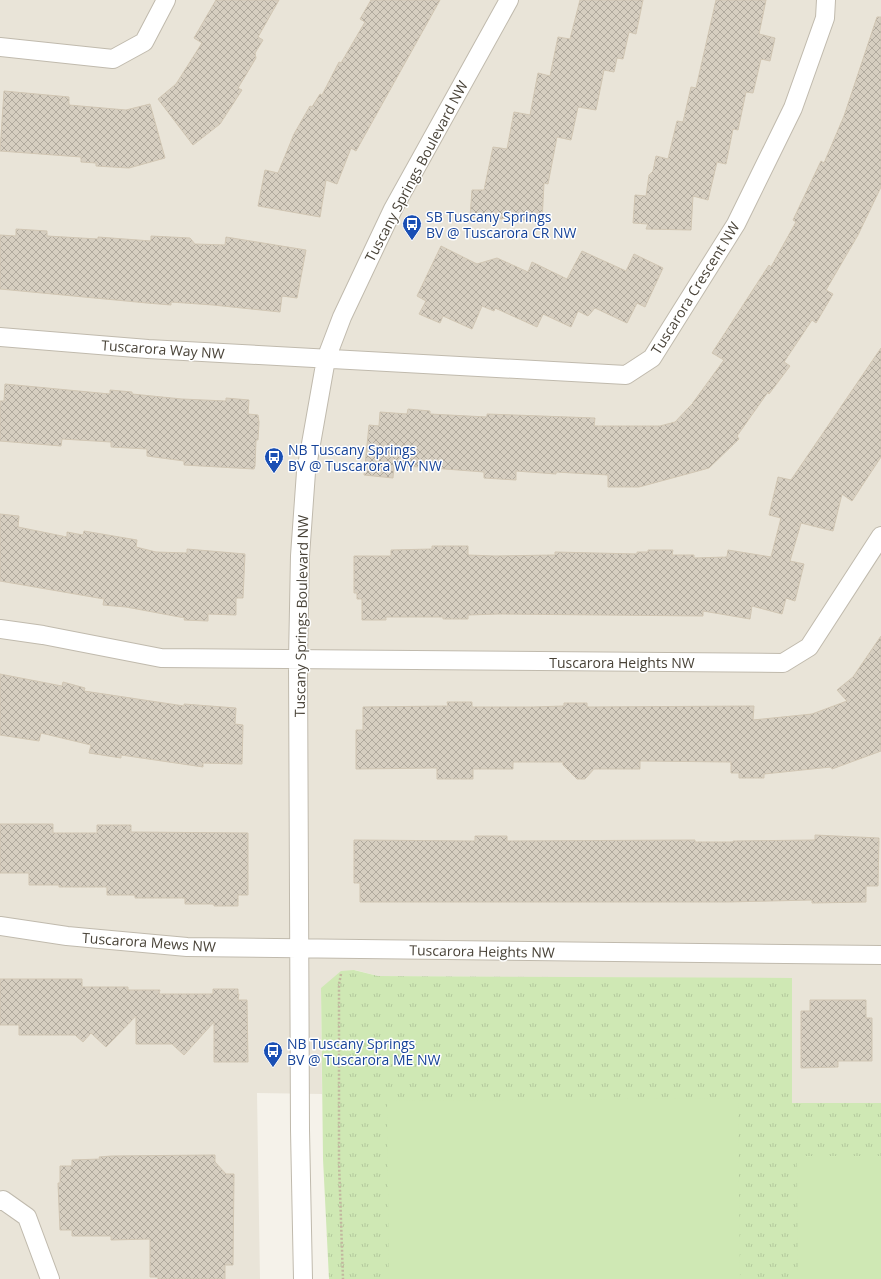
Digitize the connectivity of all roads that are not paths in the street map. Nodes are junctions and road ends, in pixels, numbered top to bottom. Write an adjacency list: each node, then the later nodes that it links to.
1 (166, 0): 4 (street)
2 (509, 0): 6 (street, Tuscany Springs Boulevard NW)
3 (826, 0): 6 (street, Tuscarora Crescent NW)
4 (0, 47)
5 (0, 337): 6 (street, Tuscarora Way NW)
6 (326, 359): 9 (street, Tuscany Springs Boulevard NW)
7 (881, 536): 9 (street, Tuscarora Heights NW)
8 (0, 629): 9 (street)
9 (298, 660): 11 (street, Tuscany Springs Boulevard NW)
10 (0, 926): 11 (street, Tuscarora Mews NW)
11 (299, 948): 12 (street, Tuscarora Heights NW); 15 (street, Tuscany Springs Boulevard NW)
12 (881, 956)
13 (0, 1201): 14 (street)
14 (50, 1279)
15 (303, 1279)

